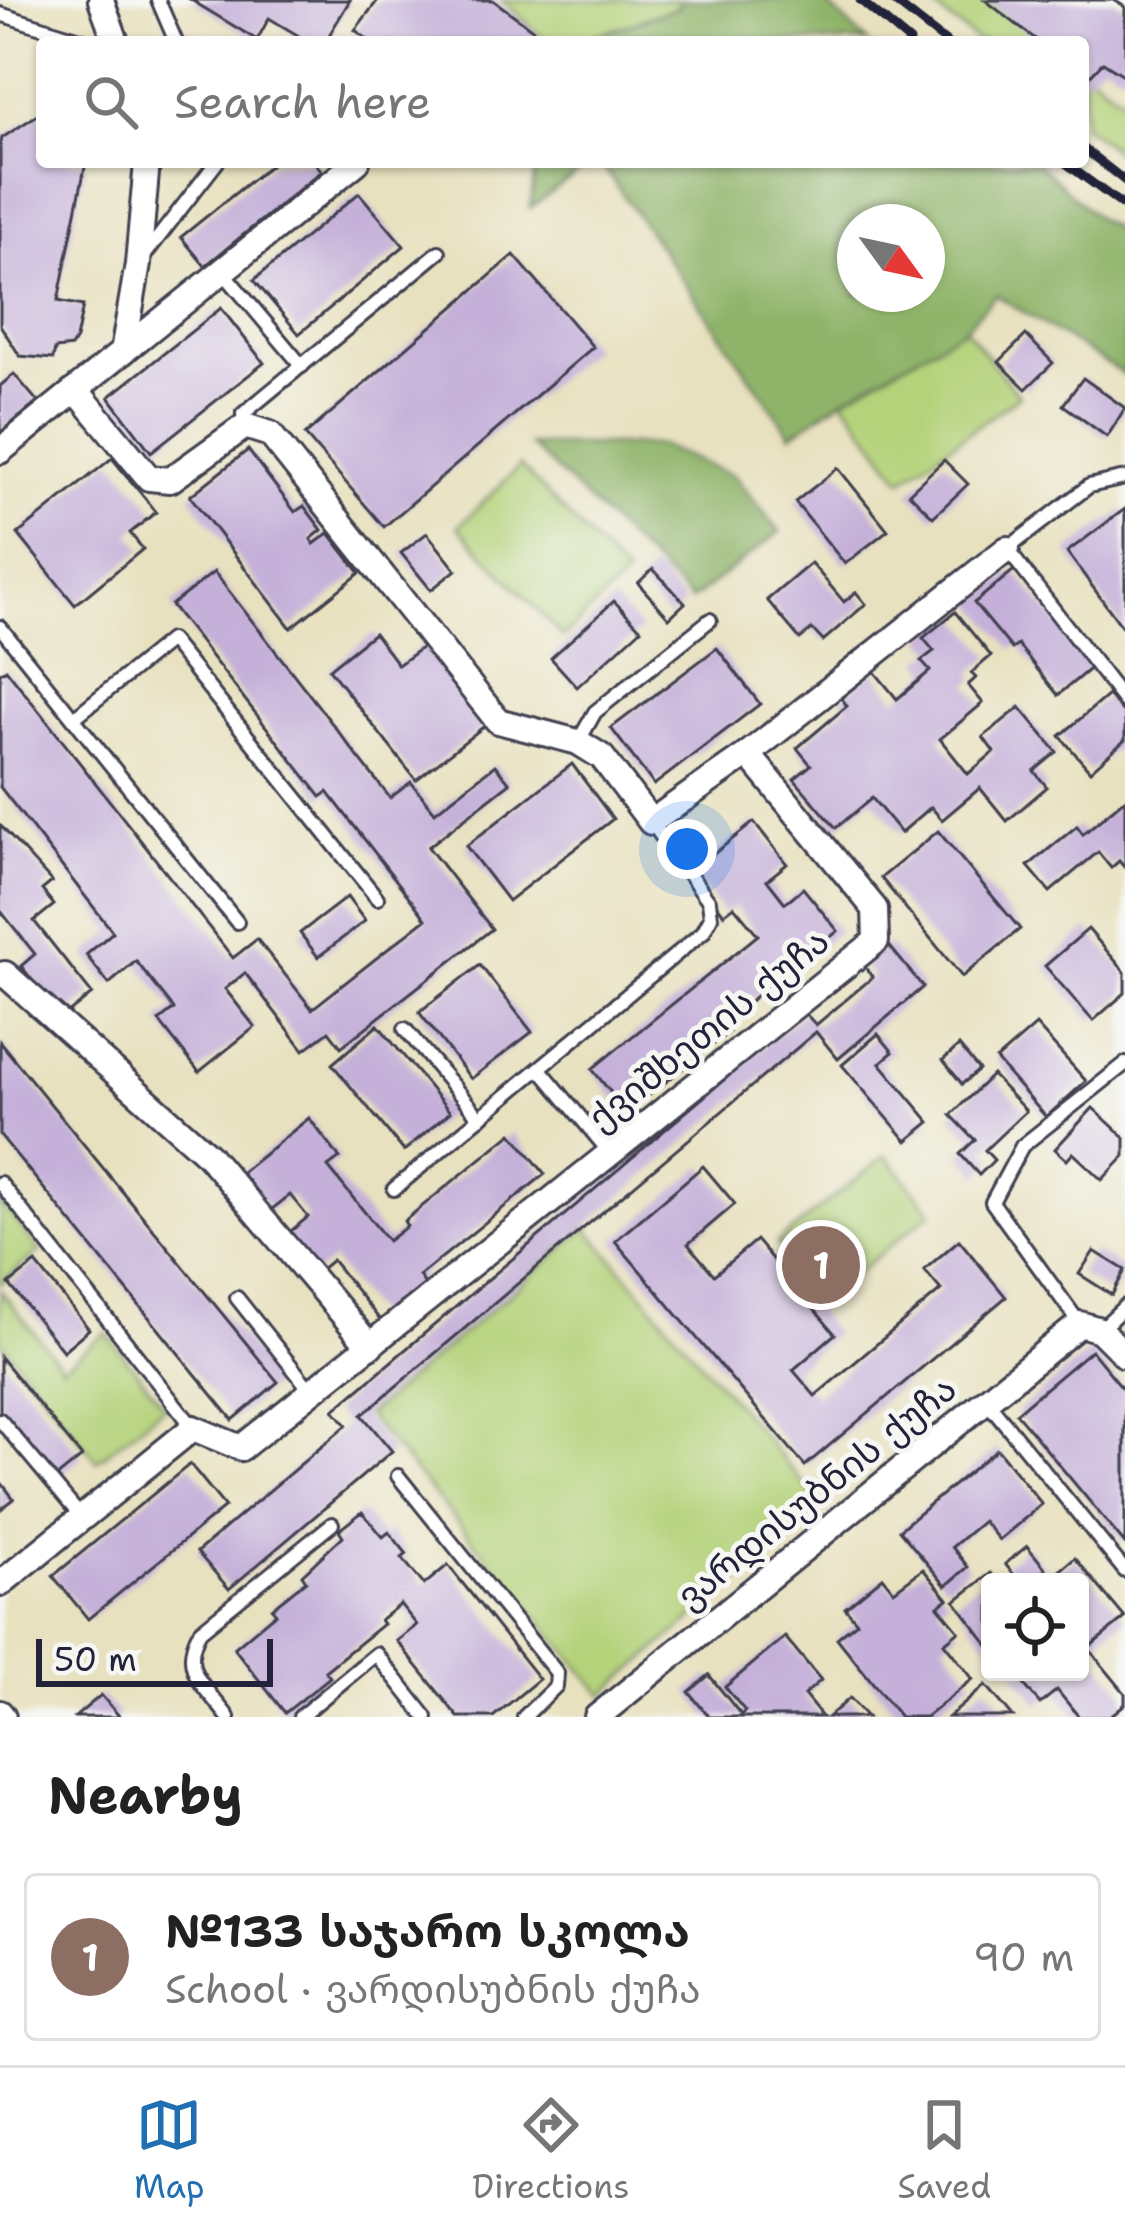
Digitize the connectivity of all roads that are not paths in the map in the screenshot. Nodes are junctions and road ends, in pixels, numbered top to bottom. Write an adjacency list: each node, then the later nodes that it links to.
1 (101, 0): 5 (street)
2 (158, 0): 6 (lane)
3 (0, 14): 4 (lane)
4 (71, 36)
5 (114, 36)
6 (173, 36)
7 (147, 168): 11 (street)
8 (212, 168): 11 (lane)
9 (350, 168): 12 (street)
10 (440, 252): 14 (lane)
11 (138, 264): 13 (street)
12 (222, 271): 13 (street); 14 (lane)
13 (123, 352): 15 (street)
14 (302, 366): 16 (lane)
15 (76, 390): 16 (street); 17 (street)
16 (244, 426): 24 (street)
17 (0, 451)
18 (1125, 478): 19 (lane)
19 (1007, 549): 22 (lane); 25 (street)
20 (710, 620): 24 (lane)
21 (0, 627): 23 (lane)
22 (1125, 702)
23 (75, 717): 27 (lane); 28 (lane)
24 (578, 742): 26 (street)
25 (748, 754): 26 (street); 34 (street, ქვიშხეთის ქუჩა)
26 (651, 822): 32 (lane)
27 (377, 898)
28 (236, 922)
29 (0, 974): 40 (street)
30 (406, 1029): 33 (lane)
31 (1125, 1064): 39 (lane)
32 (540, 1069): 33 (lane); 34 (lane)
33 (480, 1118): 36 (lane)
34 (610, 1154): 40 (street, ქვიშხეთის ქუჩა)
35 (0, 1184): 45 (lane)
36 (394, 1189)
37 (237, 1298): 42 (lane)
38 (1125, 1306): 39 (lane)
39 (1090, 1327): 41 (street); 43 (street, ვარდისუბნის ქუჩა)
40 (370, 1346): 42 (street, ქვიშხეთის ქუჩა)
41 (1125, 1355)
42 (312, 1392): 45 (street, ქვიშხეთის ქუჩა)
43 (986, 1400): 49 (lane); 55 (street, ვარდისუბნის ქუჩა)
44 (0, 1420): 47 (lane)
45 (194, 1428): 47 (street)
46 (398, 1476): 54 (lane)
47 (82, 1519): 50 (street)
48 (332, 1524): 51 (lane)
49 (1125, 1570)
50 (0, 1584)
51 (228, 1717)
52 (300, 1717): 53 (lane)
53 (426, 1717)
54 (524, 1717)
55 (597, 1717)

